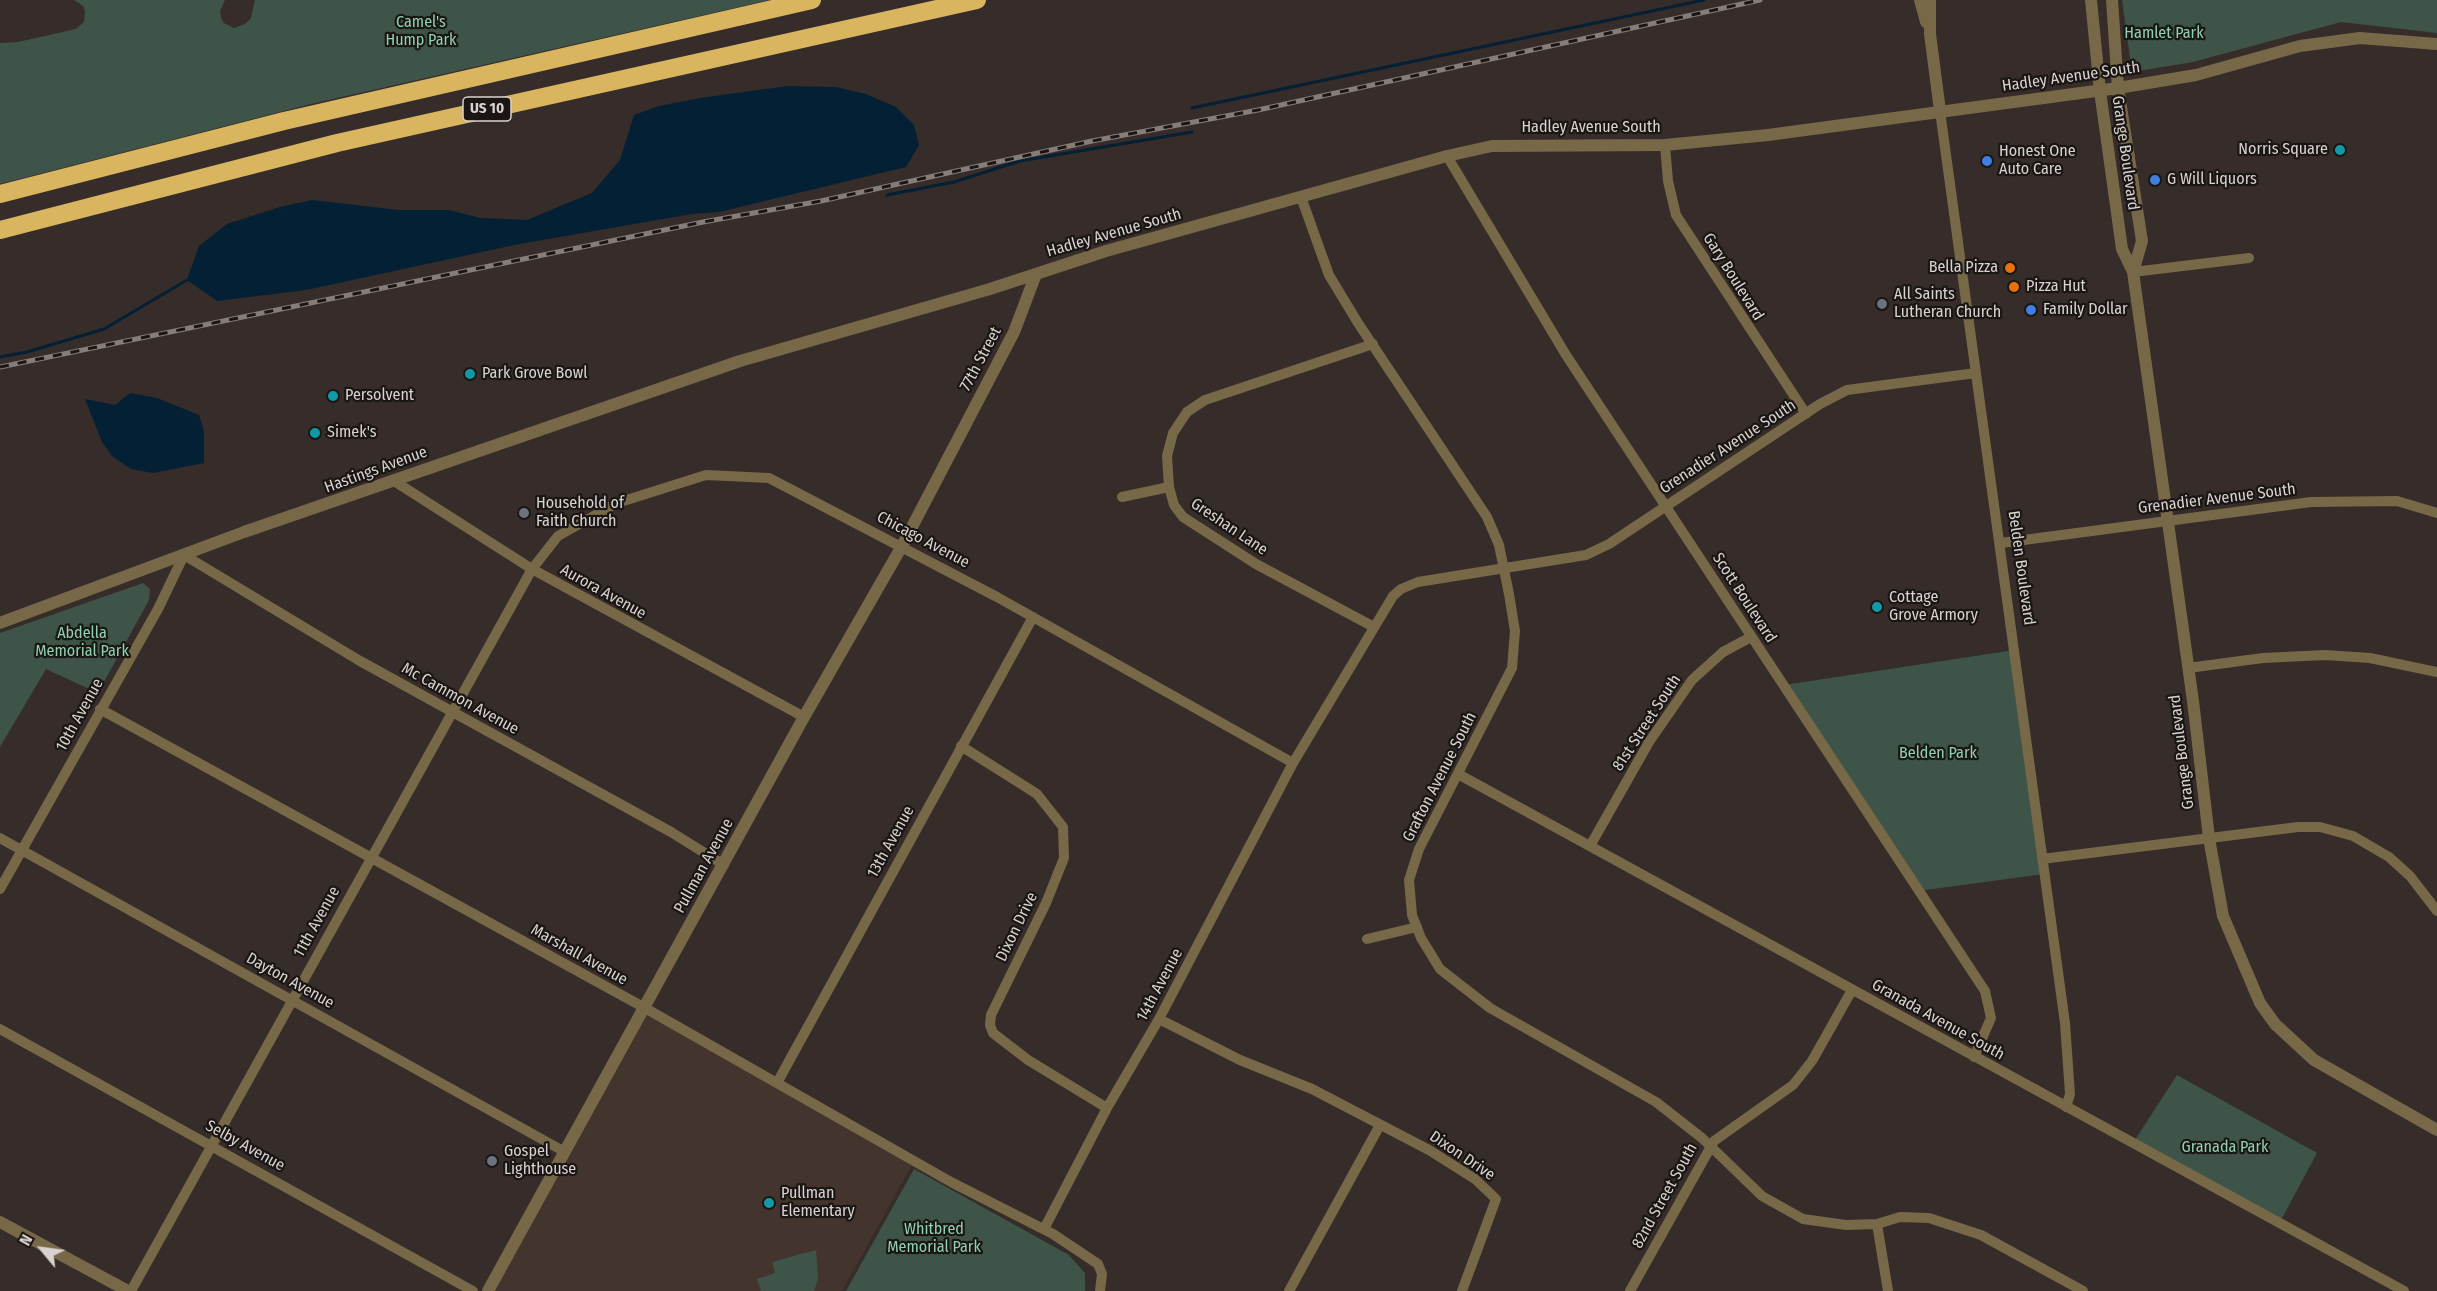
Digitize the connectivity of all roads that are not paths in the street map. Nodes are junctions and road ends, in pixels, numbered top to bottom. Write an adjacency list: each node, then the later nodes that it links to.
1 (812, 0): 14 (highway, US 10)
2 (977, 0): 16 (highway, US 10)
3 (1920, 0): 7 (street, Belden Boulevard)
4 (1930, 0): 7 (street, Belden Boulevard)
5 (2091, 0): 10 (street, Grange Boulevard)
6 (2112, 0): 9 (street, Grange Boulevard)
7 (1930, 34): 11 (street, Belden Boulevard)
8 (2437, 44): 9 (street, Hadley Avenue South)
9 (2118, 88): 10 (street, Hadley Avenue South); 18 (street, Grange Boulevard)
10 (2100, 91): 11 (street, Hadley Avenue South); 18 (street, Grange Boulevard)
11 (1940, 111): 12 (street, Hadley Avenue South); 22 (street, Belden Boulevard)
12 (1665, 145): 13 (street, Hadley Avenue South); 23 (street, Gary Boulevard)
13 (1447, 156): 15 (street, Hadley Avenue South); 28 (street, Scott Boulevard)
14 (0, 194)
15 (1301, 197): 19 (street, Hadley Avenue South); 20 (street, Grafton Avenue South)
16 (0, 230)
17 (2248, 258): 18 (street)
18 (2133, 272): 30 (street, Grange Boulevard)
19 (1036, 274): 21 (street, Hadley Avenue South); 24 (street, 77th Street)
20 (1373, 344): 26 (street, Greshan Lane); 35 (street, Grafton Avenue South)
21 (765, 354): 25 (street, Hastings Avenue)
22 (1976, 373): 23 (street, Grenadier Avenue South); 31 (street, Belden Boulevard)
23 (1806, 414): 28 (street, Grenadier Avenue South)
24 (948, 456): 32 (street, Pullman Avenue)
25 (394, 481): 33 (street, Hastings Avenue); 34 (street, Aurora Avenue)
26 (1169, 487): 27 (street); 38 (street, Greshan Lane)
27 (1122, 497)
28 (1666, 505): 35 (street, Grenadier Avenue South); 39 (street, Scott Boulevard)
29 (2437, 513): 30 (street, Grenadier Avenue South)
30 (2167, 521): 31 (street, Grenadier Avenue South); 40 (street, Grange Boulevard)
31 (2001, 543): 53 (street, Belden Boulevard)
32 (902, 546): 34 (street, Chicago Avenue); 36 (street, Chicago Avenue); 44 (street, Pullman Avenue)
33 (184, 555): 37 (street, Hastings Avenue); 42 (street, 10th Avenue); 43 (street, Mc Cammon Avenue)
34 (532, 569): 43 (street, 11th Avenue); 44 (street, Aurora Avenue)
35 (1504, 569): 38 (street, Grenadier Avenue South); 47 (street, Grafton Avenue South)
36 (1033, 617): 45 (street, 13th Avenue); 46 (street, Chicago Avenue)
37 (0, 623)
38 (1372, 626): 46 (street, 14th Avenue)
39 (1751, 637): 50 (street, 81st Street South); 64 (street, Scott Boulevard)
40 (2188, 668): 41 (street); 49 (street, Grange Boulevard)
41 (2437, 672)
42 (100, 708): 51 (street, 10th Avenue); 52 (street, Marshall Avenue)
43 (453, 712): 52 (street, 11th Avenue); 54 (street, Mc Cammon Avenue)
44 (804, 717): 54 (street, Pullman Avenue)
45 (961, 746): 65 (street, 13th Avenue); 67 (street, Dixon Drive)
46 (1293, 763): 62 (street, 14th Avenue)
47 (1458, 774): 50 (street, Granada Avenue South); 57 (street, Grafton Avenue South)
48 (0, 838): 51 (street, Dayton Avenue)
49 (2209, 838): 53 (street); 56 (street); 69 (street, Grange Boulevard)
50 (1590, 846): 59 (street, Granada Avenue South)
51 (21, 851): 55 (street, 10th Avenue); 60 (street, Dayton Avenue)
52 (370, 859): 60 (street, 11th Avenue); 61 (street, Marshall Avenue)
53 (2042, 859): 66 (street, Belden Boulevard)
54 (724, 865): 61 (street, Pullman Avenue)
55 (0, 889)
56 (2437, 912)
57 (1417, 927): 58 (street); 71 (street, Grafton Avenue South)
58 (1367, 939)
59 (1852, 990): 64 (street, Granada Avenue South); 71 (street, 82nd Street South)
60 (291, 1000): 70 (street, 11th Avenue); 72 (street, Dayton Avenue)
61 (645, 1008): 65 (street, Marshall Avenue); 72 (street, Pullman Avenue)
62 (1159, 1019): 67 (street, 14th Avenue); 68 (street, Dixon Drive)
63 (0, 1029): 70 (street, Selby Avenue)
64 (1974, 1057): 66 (street, Granada Avenue South)
65 (777, 1083): 75 (street, Marshall Avenue)
66 (2066, 1107): 85 (street, Granada Avenue South)
67 (1107, 1108): 75 (street, 14th Avenue)
68 (1380, 1125): 80 (street); 81 (street, Dixon Drive)
69 (2437, 1130)
70 (212, 1145): 76 (street, 11th Avenue); 77 (street, Selby Avenue)
71 (1710, 1147): 74 (street, Grafton Avenue South); 82 (street, 82nd Street South)
72 (565, 1152): 78 (street, Pullman Avenue)
73 (0, 1222): 76 (street)
74 (1877, 1224): 83 (street); 84 (street, Grafton Avenue South)
75 (1044, 1229): 79 (street)
76 (129, 1291)
77 (473, 1291)
78 (488, 1291)
79 (1100, 1291)
80 (1289, 1291)
81 (1462, 1291)
82 (1630, 1291)
83 (1888, 1291)
84 (2083, 1291)
85 (2404, 1291)

